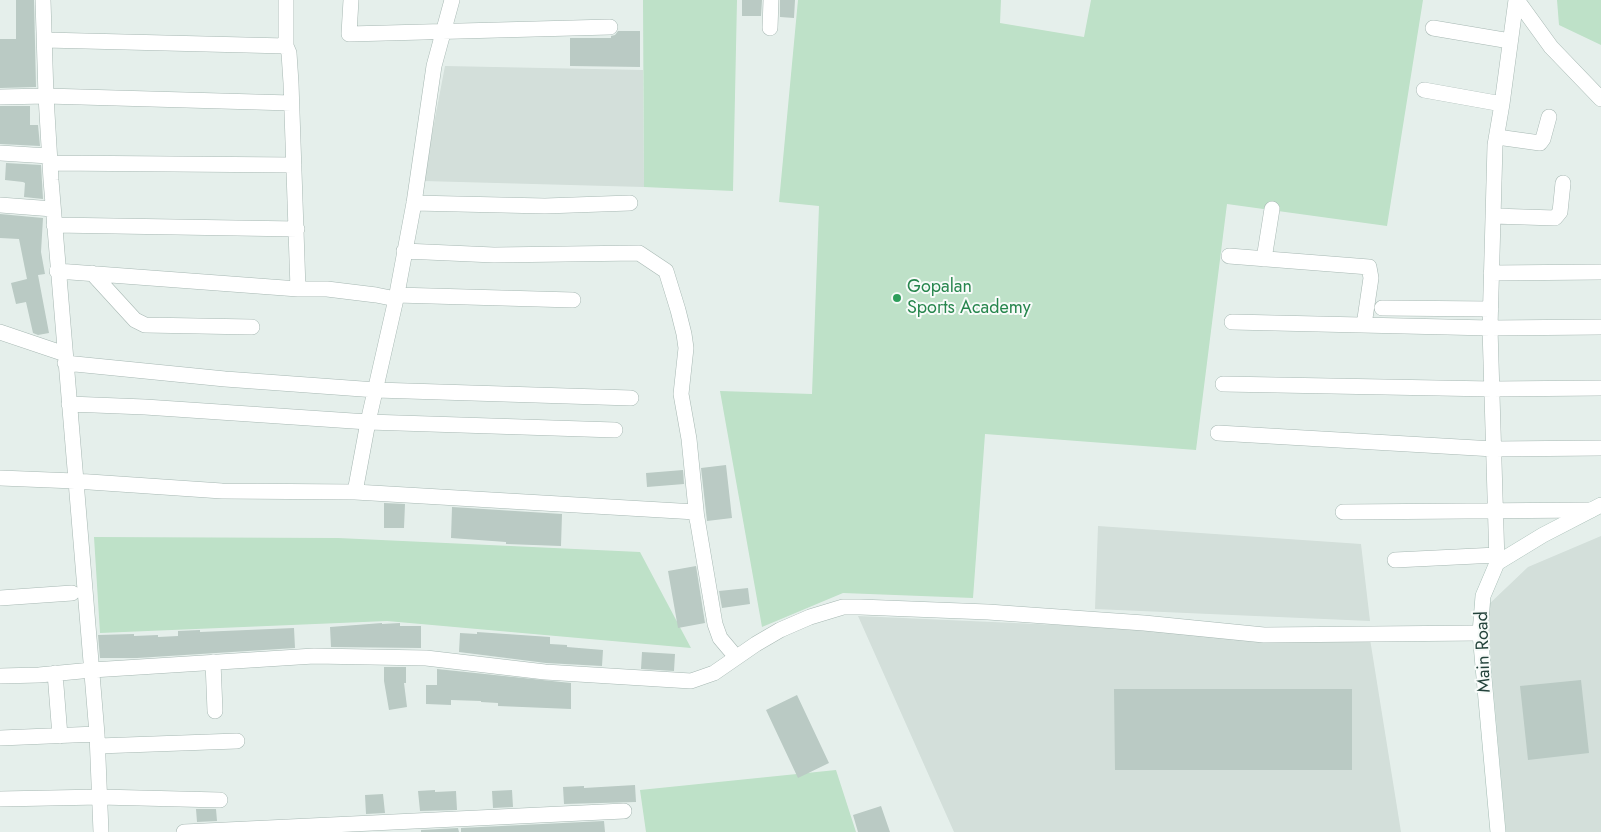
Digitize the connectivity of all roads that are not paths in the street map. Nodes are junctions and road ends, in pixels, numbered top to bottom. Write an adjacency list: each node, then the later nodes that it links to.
1 (43, 0): 11 (street)
2 (286, 0): 13 (street)
3 (351, 0): 10 (street)
4 (452, 0): 10 (street)
5 (771, 0): 8 (street)
6 (1516, 0): 12 (street); 17 (street)
7 (610, 27): 10 (street)
8 (770, 28)
9 (1433, 28): 12 (street)
10 (442, 31): 26 (street)
11 (45, 40): 13 (street); 15 (street)
12 (1510, 41): 19 (street)
13 (286, 46): 18 (street)
14 (1424, 90): 19 (street)
15 (46, 96): 16 (street); 18 (street); 23 (street)
16 (0, 97)
17 (1601, 99)
18 (292, 103): 24 (street)
19 (1502, 104): 21 (street)
20 (1549, 117): 21 (street)
21 (1496, 137): 31 (street)
22 (0, 153): 23 (street)
23 (50, 160): 24 (street); 29 (street)
24 (294, 165): 33 (street)
25 (1563, 184): 31 (street)
26 (414, 203): 27 (street); 34 (street)
27 (630, 203)
28 (0, 205): 29 (street)
29 (53, 209): 32 (street)
30 (1272, 209): 36 (street)
31 (1493, 216): 38 (street)
32 (54, 225): 33 (street); 37 (street)
33 (297, 229): 41 (street)
34 (404, 251): 42 (street); 70 (street)
35 (1229, 256): 36 (street)
36 (1264, 259): 47 (street)
37 (58, 271): 40 (street); 52 (street)
38 (1492, 272): 39 (street); 45 (street)
39 (1601, 272)
40 (92, 274): 41 (street); 48 (street)
41 (298, 288): 42 (street)
42 (396, 297): 43 (street); 56 (street)
43 (573, 300)
44 (1382, 308): 45 (street)
45 (1491, 309): 50 (street)
46 (1232, 322): 47 (street)
47 (1364, 325): 50 (street)
48 (252, 327)
49 (1601, 327): 50 (street)
50 (1490, 328): 55 (street)
51 (0, 332): 52 (street)
52 (65, 359): 56 (street); 58 (street)
53 (1223, 384): 55 (street)
54 (1601, 388): 55 (street)
55 (1492, 389): 63 (street)
56 (376, 390): 57 (street); 59 (street)
57 (631, 398)
58 (69, 404): 59 (street); 65 (street)
59 (368, 422): 60 (street); 66 (street)
60 (615, 430)
61 (1218, 432): 63 (street)
62 (1601, 448): 63 (street)
63 (1494, 449): 69 (street)
64 (0, 478): 65 (street)
65 (76, 481): 66 (street); 78 (street)
66 (356, 492): 70 (street)
67 (1596, 508): 69 (street); 71 (street)
68 (1343, 512): 69 (street)
69 (1496, 512): 71 (street)
70 (697, 520): 76 (street)
71 (1497, 559): 72 (street); 75 (street, Main Road)
72 (1395, 560)
73 (72, 593): 74 (street)
74 (0, 598)
75 (1480, 632): 76 (street); 93 (street, Main Road)
76 (736, 657): 77 (street)
77 (213, 662): 78 (street); 81 (street)
78 (92, 670): 79 (street); 84 (street)
79 (55, 673): 80 (street); 82 (street)
80 (0, 676)
81 (215, 711)
82 (60, 736): 83 (street); 84 (street)
83 (0, 738)
84 (97, 740): 85 (street); 86 (street)
85 (237, 741)
86 (100, 797): 87 (street); 88 (street); 91 (street)
87 (0, 799)
88 (220, 800)
89 (624, 811): 90 (street)
90 (256, 831): 92 (street)
91 (102, 832)
92 (184, 832)
93 (1498, 832)

